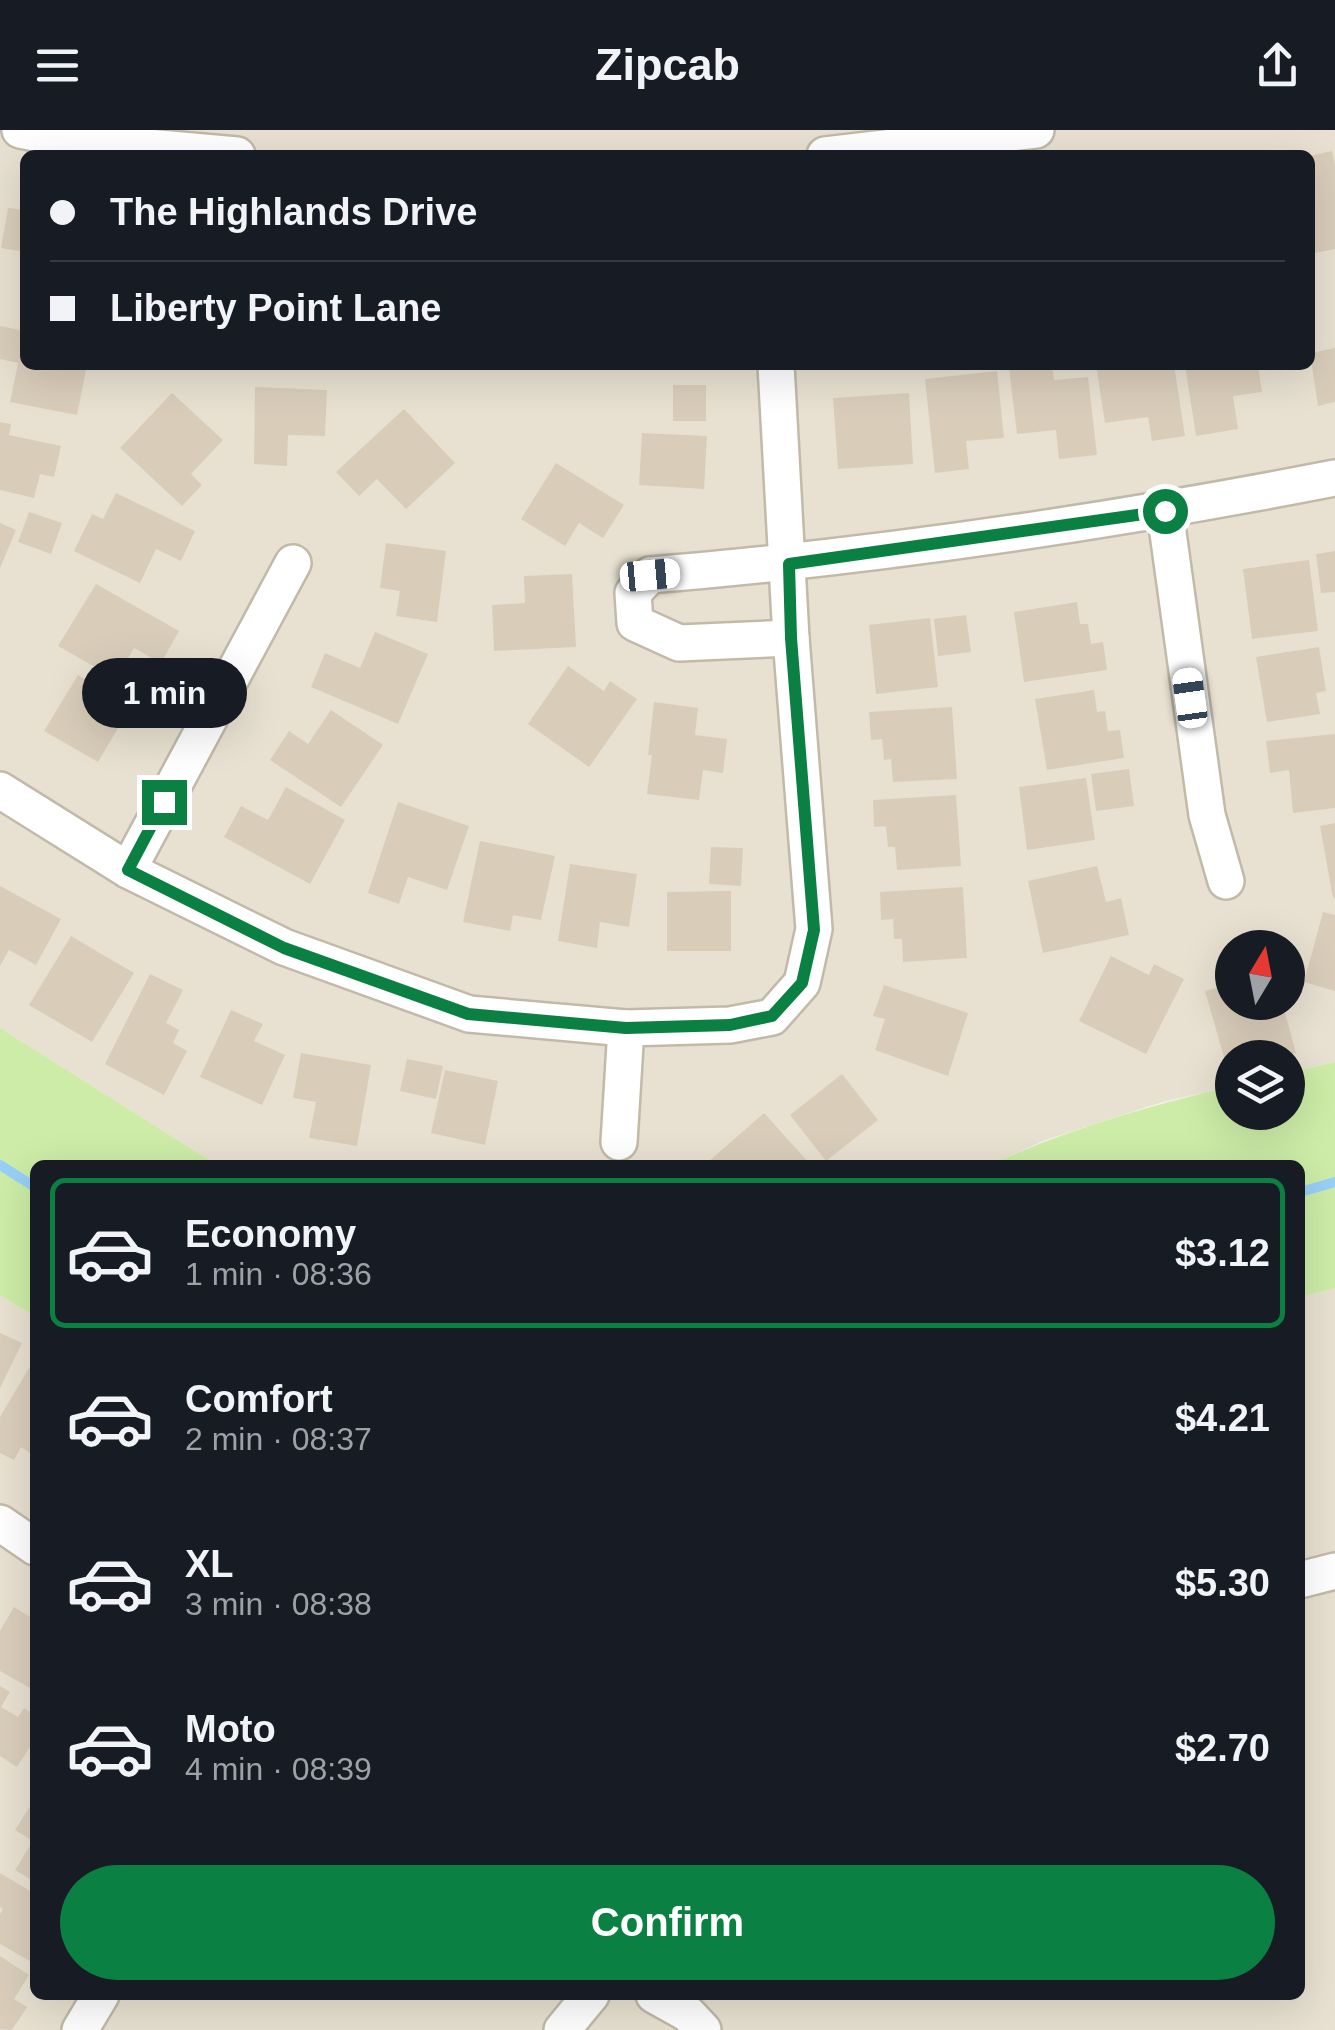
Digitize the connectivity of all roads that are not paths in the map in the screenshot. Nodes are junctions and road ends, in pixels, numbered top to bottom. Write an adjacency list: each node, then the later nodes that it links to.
1 (20, 130): 3 (street)
2 (1036, 130): 4 (street)
3 (181, 150)
4 (867, 150)
5 (776, 370): 9 (street)
6 (1335, 478): 7 (street)
7 (1165, 511): 9 (street); 13 (street)
8 (293, 563): 12 (street)
9 (789, 564): 10 (street); 10 (street)
10 (791, 638): 14 (street)
11 (0, 790): 12 (street)
12 (128, 870): 14 (street)
13 (1226, 880)
14 (626, 1028): 15 (street)
15 (619, 1142)
16 (0, 1523): 17 (street)
17 (30, 1544)
18 (1335, 1570): 19 (street)
19 (1305, 1579)
20 (99, 2000): 22 (street)
21 (663, 2000): 23 (street)
22 (80, 2030)
23 (703, 2030)

